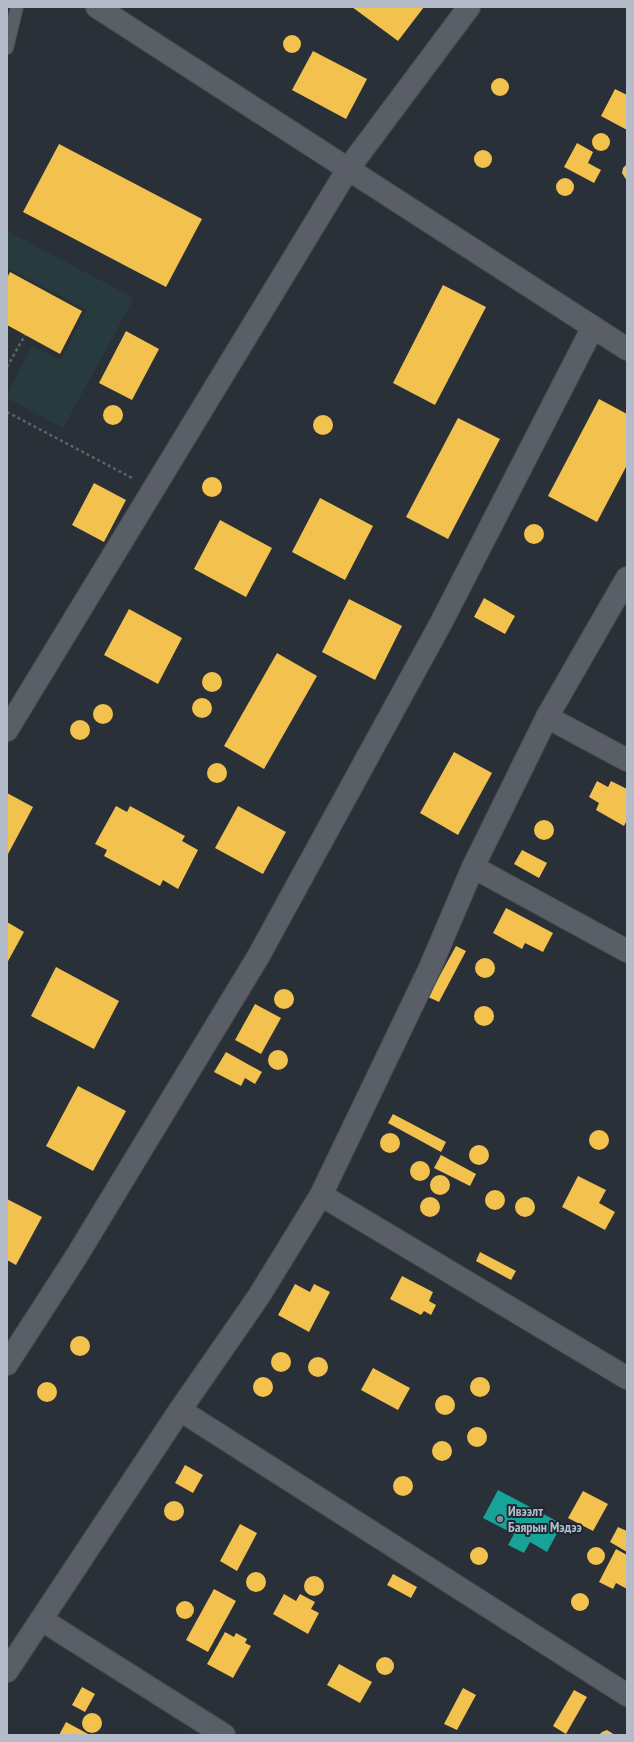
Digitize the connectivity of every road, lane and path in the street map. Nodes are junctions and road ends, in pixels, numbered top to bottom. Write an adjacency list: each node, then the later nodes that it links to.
1 (17, 7): 4 (lane)
2 (97, 7): 5 (street)
3 (469, 7): 5 (street)
4 (7, 48)
5 (348, 169): 6 (street); 11 (street)
6 (593, 327): 8 (street); 19 (street)
7 (25, 335): 9 (path)
8 (627, 349)
9 (7, 367)
10 (7, 412): 11 (path)
11 (153, 489): 14 (street)
12 (627, 578): 13 (street)
13 (547, 717): 15 (street); 16 (street)
14 (7, 730)
15 (627, 760)
16 (473, 867): 17 (street); 18 (street)
17 (627, 951)
18 (321, 1195): 20 (street); 21 (street)
19 (7, 1364)
20 (627, 1378)
21 (180, 1410): 22 (street); 24 (street)
22 (42, 1620): 23 (street); 25 (street)
23 (7, 1671)
24 (627, 1695)
25 (224, 1735)

